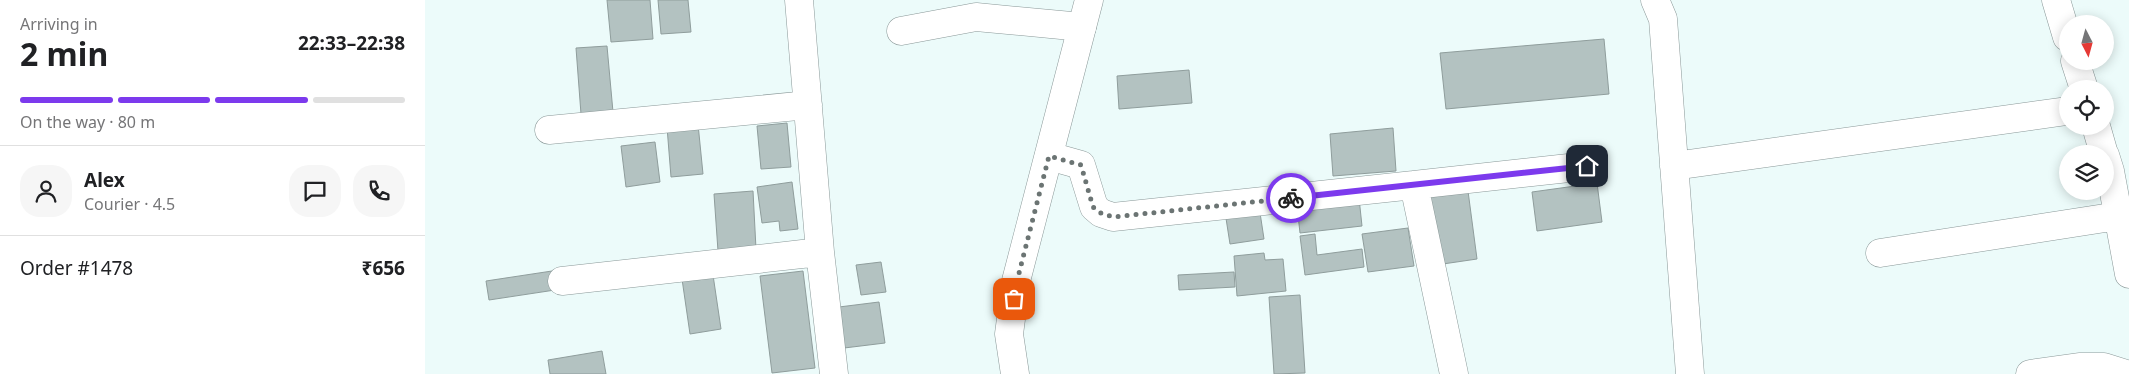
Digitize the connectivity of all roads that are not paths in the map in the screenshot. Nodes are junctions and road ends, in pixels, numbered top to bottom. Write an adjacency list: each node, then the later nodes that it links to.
1 (799, 0): 8 (street)
2 (1089, 0): 6 (street)
3 (1655, 0): 13 (street)
4 (2056, 0): 5 (street)
5 (2060, 15)
6 (1082, 27): 7 (street); 11 (street)
7 (901, 31)
8 (808, 104): 10 (street); 17 (street)
9 (2059, 112): 13 (street)
10 (549, 130)
11 (1049, 156): 14 (street); 22 (street)
12 (1587, 166): 14 (street)
13 (1674, 166): 24 (street)
14 (1414, 185): 23 (street)
15 (2114, 194): 16 (street)
16 (2118, 216): 18 (street); 19 (street)
17 (820, 252): 20 (street); 21 (street)
18 (1880, 253)
19 (2129, 274)
20 (562, 281)
21 (834, 374)
22 (1015, 374)
23 (1454, 374)
24 (1690, 374)
25 (2030, 374): 26 (street)
26 (2126, 374)

